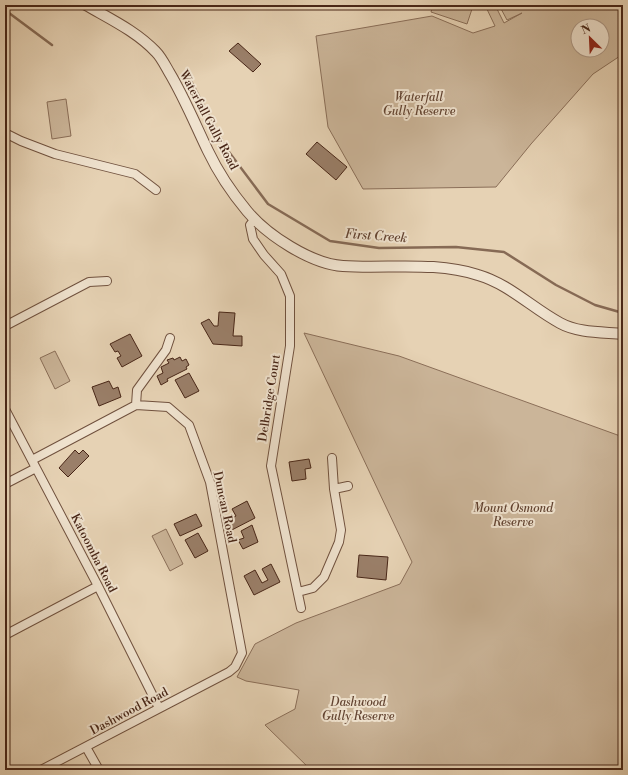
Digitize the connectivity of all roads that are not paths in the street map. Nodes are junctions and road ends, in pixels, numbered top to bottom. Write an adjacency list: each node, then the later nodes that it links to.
1 (86, 5): 4 (street, Waterfall Gully Road)
2 (5, 133): 3 (street)
3 (156, 190)
4 (254, 219): 7 (street, Waterfall Gully Road); 18 (street, Delbridge Court)
5 (107, 281): 6 (street)
6 (5, 326)
7 (623, 334)
8 (170, 338): 9 (street)
9 (136, 405): 12 (street); 21 (street, Duncan Road)
10 (5, 409): 12 (street, Katoomba Road)
11 (332, 458): 16 (street)
12 (32, 460): 13 (street, Katoomba Road)
13 (36, 468): 14 (street); 17 (street, Katoomba Road)
14 (5, 484)
15 (348, 486): 16 (street)
16 (334, 489): 18 (street)
17 (98, 586): 20 (street); 22 (street, Katoomba Road)
18 (298, 592): 19 (street, Delbridge Court)
19 (300, 608)
20 (5, 635)
21 (229, 672): 22 (street, Dashwood Road)
22 (159, 708): 23 (street, Dashwood Road)
23 (86, 747): 24 (street, Dashwood Road); 25 (street)
24 (41, 770)
25 (99, 770)

